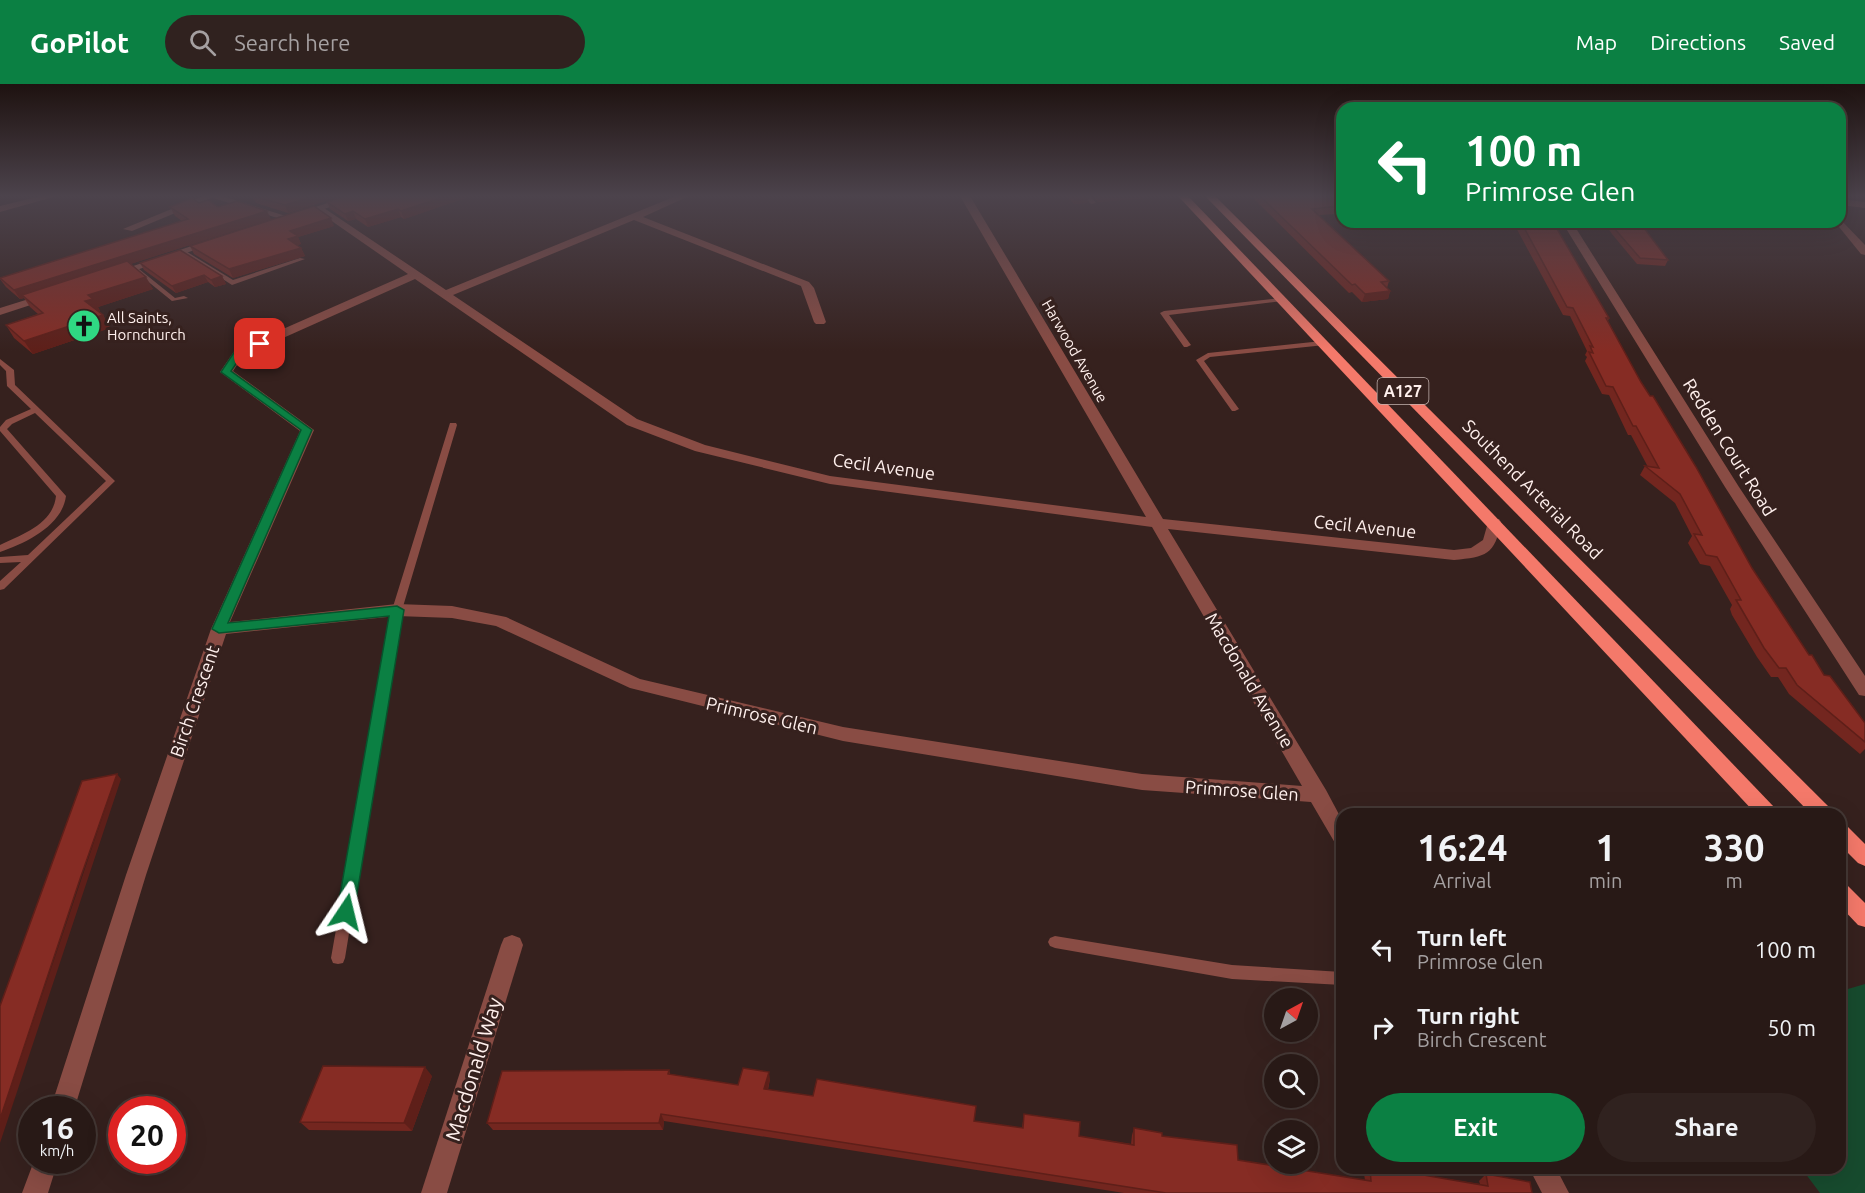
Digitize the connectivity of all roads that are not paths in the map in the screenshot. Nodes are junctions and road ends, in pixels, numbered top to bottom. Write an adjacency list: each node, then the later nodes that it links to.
1 (197, 248): 9 (street)
2 (376, 248): 12 (street, Cecil Avenue)
3 (560, 248): 15 (street)
4 (713, 248): 19 (street)
5 (995, 248): 27 (street, Harwood Avenue)
6 (1232, 248): 17 (highway, A127)
7 (1261, 248): 37 (highway, Southend Arterial Road / A127)
8 (1583, 248): 34 (street, Redden Court Road)
9 (184, 252): 10 (lane); 11 (street)
10 (302, 259)
11 (134, 268): 13 (street); 16 (lane)
12 (415, 275): 15 (street, Cecil Avenue); 33 (street, Birch Crescent)
13 (106, 277)
14 (64, 291): 18 (street)
15 (444, 295): 27 (street, Cecil Avenue)
16 (184, 298)
17 (1281, 300): 20 (highway, A127); 21 (lane)
18 (0, 312)
19 (820, 322)
20 (1322, 343): 23 (lane); 26 (highway, A127)
21 (1187, 345)
22 (0, 361): 24 (lane)
23 (1235, 409)
24 (35, 410): 28 (lane); 29 (lane)
25 (453, 425): 32 (lane)
26 (1494, 522): 27 (street, Cecil Avenue); 36 (highway, A127)
27 (1157, 523): 35 (street, Macdonald Avenue)
28 (0, 549)
29 (31, 558): 30 (lane); 31 (lane)
30 (0, 560)
31 (0, 587)
32 (397, 610): 33 (street, Primrose Glen); 35 (street, Primrose Glen); 45 (lane)
33 (219, 629): 47 (street, Birch Crescent)
34 (1865, 690)
35 (1318, 795): 38 (street, Macdonald Avenue)
36 (1762, 808)
37 (1817, 808)
38 (1336, 826)
39 (1846, 838): 40 (highway)
40 (1865, 857)
41 (1846, 897): 42 (highway)
42 (1865, 918)
43 (1055, 942): 46 (lane)
44 (512, 945): 51 (street, Macdonald Way)
45 (338, 958)
46 (1336, 979)
47 (66, 1096)
48 (42, 1174): 50 (street)
49 (1544, 1174): 52 (street)
50 (36, 1193)
51 (434, 1193)
52 (1556, 1193)

